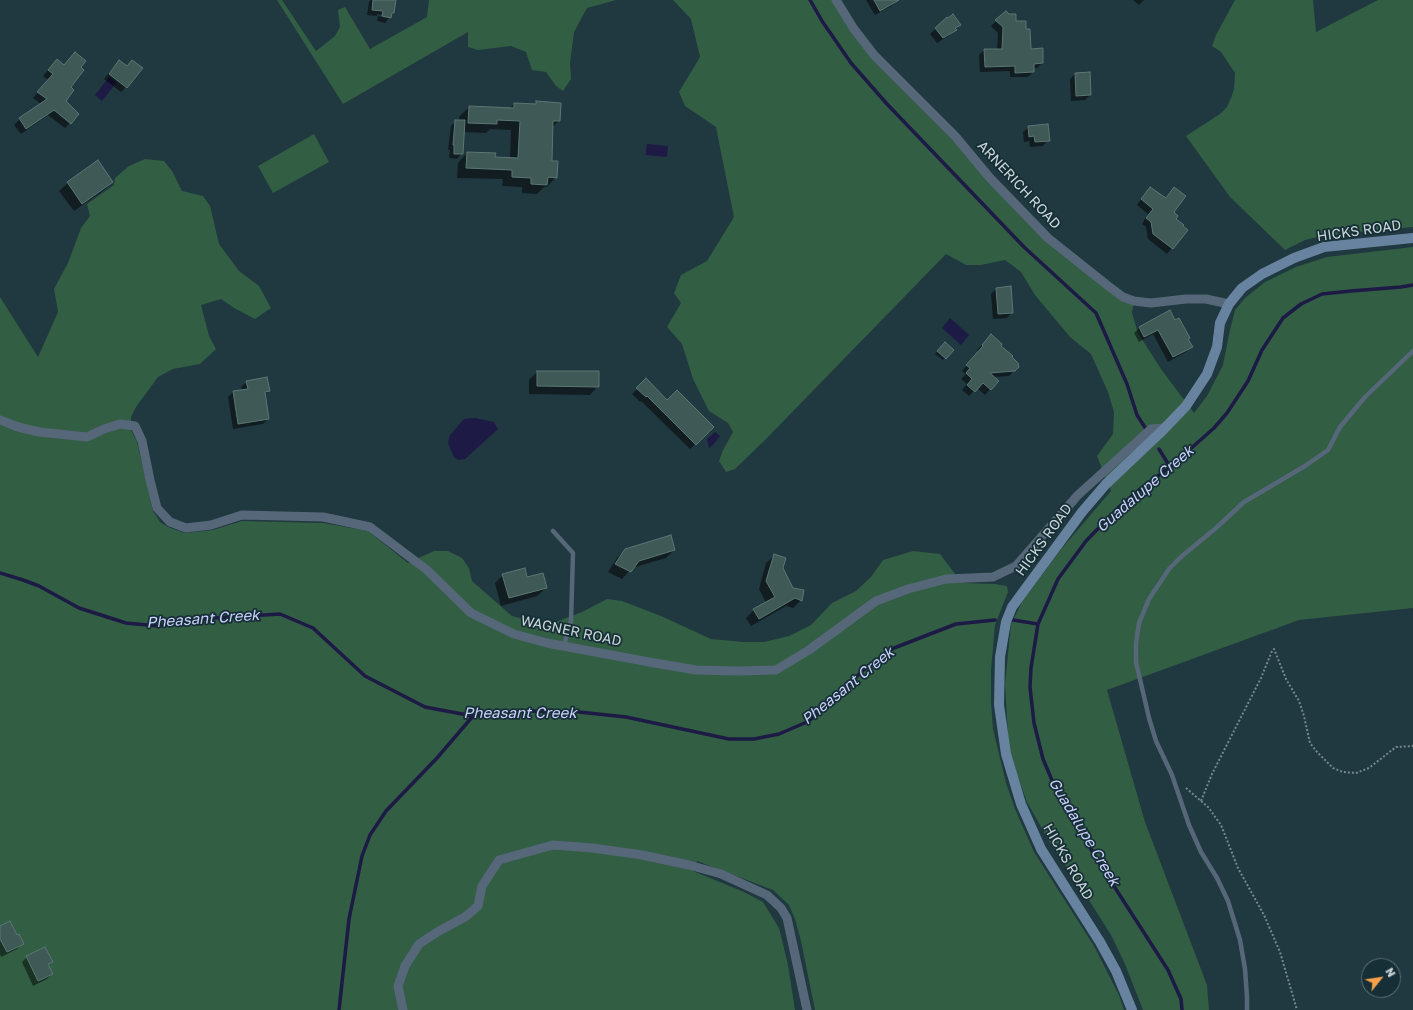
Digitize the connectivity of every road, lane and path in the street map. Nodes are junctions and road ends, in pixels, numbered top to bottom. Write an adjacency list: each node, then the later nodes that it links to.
1 (836, 0): 3 (street, ARNERICH ROAD)
2 (1413, 238): 3 (street, HICKS ROAD)
3 (1229, 304): 6 (street, HICKS ROAD)
4 (1413, 351): 10 (lane)
5 (0, 420): 8 (street, WAGNER ROAD)
6 (1164, 428): 8 (street, WAGNER ROAD); 14 (street, HICKS ROAD)
7 (552, 531): 8 (lane)
8 (564, 645)
9 (1413, 746): 11 (path)
10 (1172, 775): 11 (path); 15 (lane)
11 (1202, 802): 16 (path)
12 (403, 1010): 13 (street)
13 (807, 1010)
14 (1132, 1010)
15 (1247, 1010)
16 (1298, 1010)

